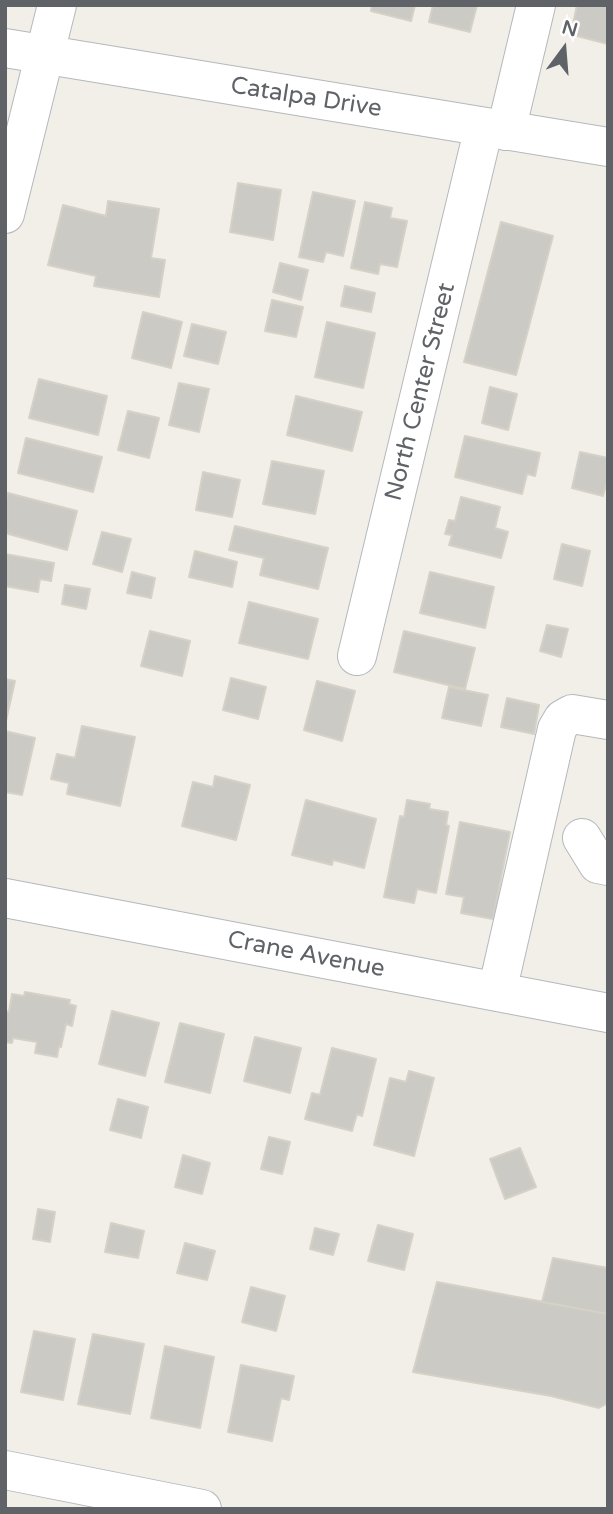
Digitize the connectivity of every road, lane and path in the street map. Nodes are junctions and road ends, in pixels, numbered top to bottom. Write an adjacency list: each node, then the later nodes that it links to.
1 (57, 5): 4 (street)
2 (536, 5): 5 (street, North Center Street)
3 (5, 48): 4 (street, Catalpa Drive)
4 (45, 55): 5 (street, Catalpa Drive); 7 (street)
5 (495, 129): 6 (street, Catalpa Drive); 8 (street, North Center Street)
6 (608, 147)
7 (5, 214)
8 (356, 656)
9 (608, 720): 13 (street)
10 (582, 838): 11 (street)
11 (608, 866)
12 (5, 898): 13 (street, Crane Avenue)
13 (497, 992): 14 (street, Crane Avenue)
14 (608, 1013)
15 (5, 1470): 16 (street)
16 (202, 1509)

